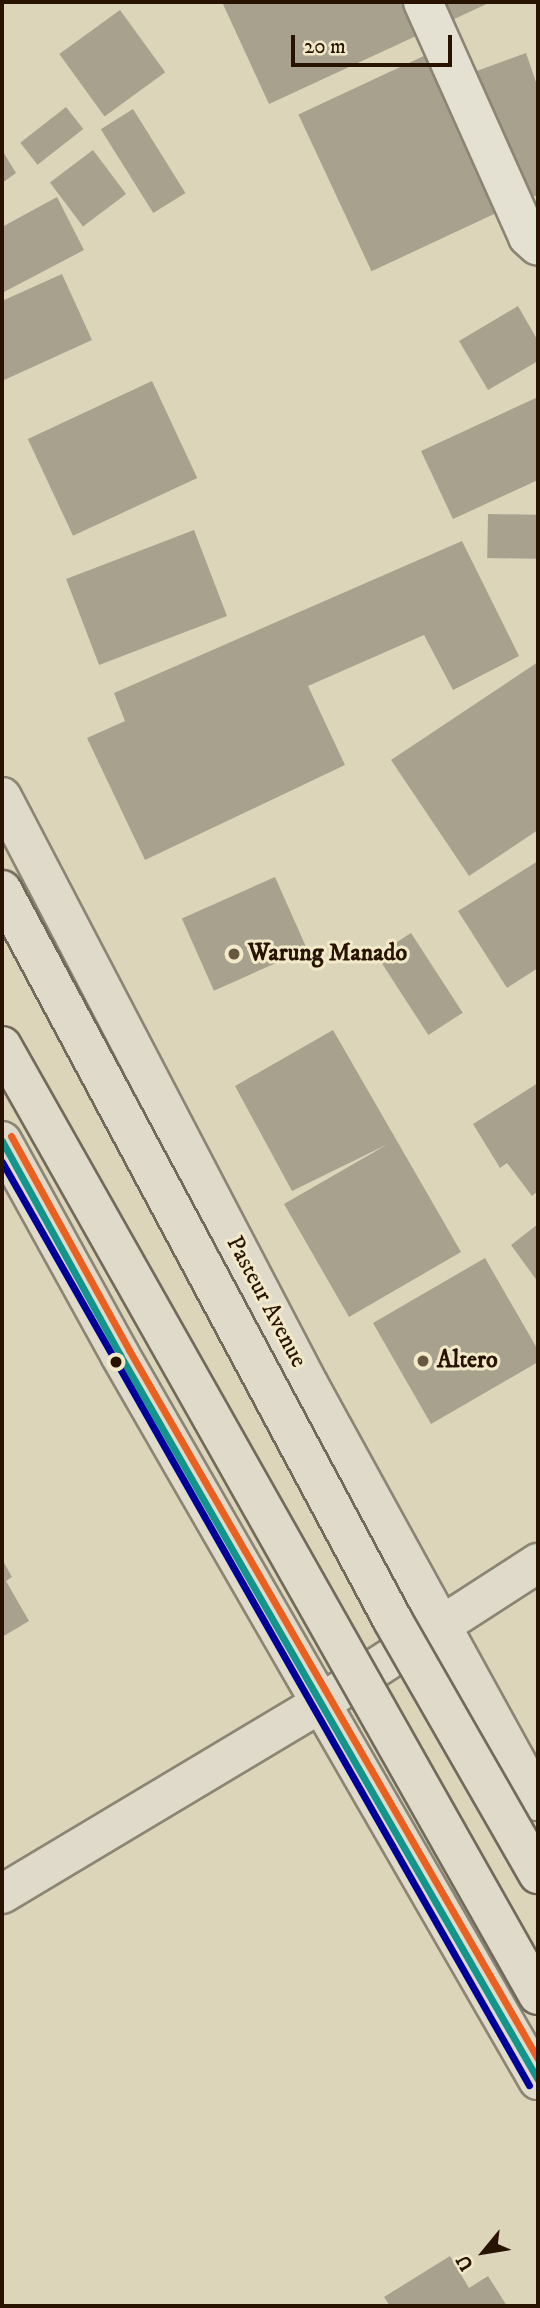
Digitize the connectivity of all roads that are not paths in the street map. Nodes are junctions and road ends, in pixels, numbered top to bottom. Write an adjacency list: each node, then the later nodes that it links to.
1 (423, 2): 2 (lane)
2 (538, 246)
3 (2, 797): 8 (main road, Pasteur Avenue)
4 (2, 890): 11 (main road, bridge)
5 (2, 1046): 13 (main road, bridge)
6 (2, 1140): 9 (main road)
7 (538, 1563): 8 (main road)
8 (440, 1628): 9 (main road); 10 (main road, Pasteur Avenue)
9 (320, 1704): 12 (main road); 14 (main road)
10 (538, 1801)
11 (538, 1874)
12 (2, 1894)
13 (538, 1995)
14 (538, 2080)

